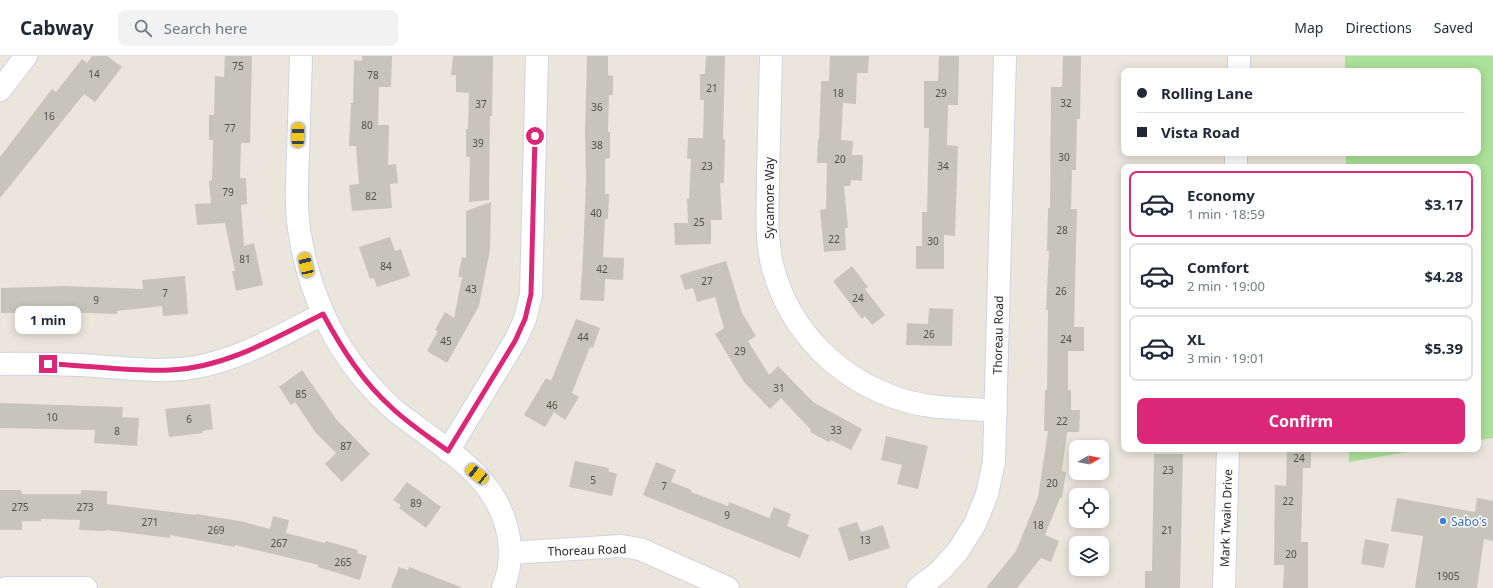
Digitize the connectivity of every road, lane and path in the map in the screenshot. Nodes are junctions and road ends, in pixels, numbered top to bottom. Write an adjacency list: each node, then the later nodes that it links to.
1 (26, 56): 8 (street)
2 (300, 56): 9 (street)
3 (537, 56): 12 (street)
4 (771, 56): 11 (street, Sycamore Way)
5 (1005, 56): 11 (street, Thoreau Road)
6 (1239, 56): 7 (street)
7 (1239, 68)
8 (0, 90)
9 (323, 314): 10 (street); 12 (street)
10 (0, 364)
11 (996, 411): 19 (street, Thoreau Road)
12 (448, 451): 14 (street)
13 (1228, 452): 20 (street, Mark Twain Drive)
14 (510, 553): 17 (street); 18 (street, Thoreau Road)
15 (6, 588): 16 (street)
16 (86, 588)
17 (503, 588)
18 (728, 588)
19 (918, 588)
20 (1224, 588)

